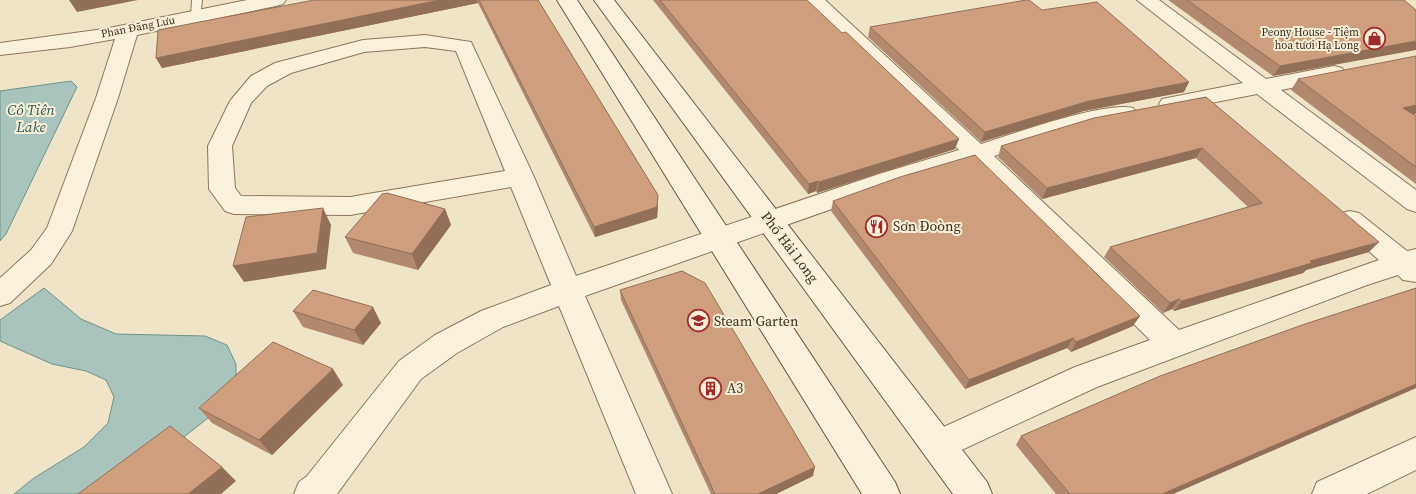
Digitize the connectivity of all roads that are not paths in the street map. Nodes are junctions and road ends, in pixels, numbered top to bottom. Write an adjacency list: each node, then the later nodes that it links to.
1 (276, 0): 6 (street, Phan Đăng Lưu)
2 (567, 0): 19 (street)
3 (604, 0): 18 (street, Phố Hải Long)
4 (814, 0): 14 (street)
5 (1148, 0): 11 (street)
6 (197, 8): 7 (street, Phan Đăng Lưu)
7 (129, 29): 8 (street, Phan Đăng Lưu); 22 (street)
8 (0, 49)
9 (1351, 70): 11 (street)
10 (1182, 78): 12 (street)
11 (1264, 87): 12 (street); 16 (street)
12 (1205, 98): 13 (street); 14 (street)
13 (1228, 117)
14 (975, 152): 18 (street); 23 (street)
15 (522, 177): 15 (street); 21 (street)
16 (1416, 203)
17 (1334, 206): 20 (street)
18 (770, 221): 19 (street); 24 (street, Phố Hải Long)
19 (719, 238): 21 (street); 28 (street)
20 (1411, 266): 23 (street)
21 (568, 290): 26 (street); 27 (street)
22 (0, 295)
23 (1174, 345): 24 (street)
24 (938, 446): 29 (street, Phố Hải Long)
25 (1416, 453): 30 (street)
26 (312, 494)
27 (654, 494)
28 (882, 494)
29 (974, 494)
30 (1330, 494)

